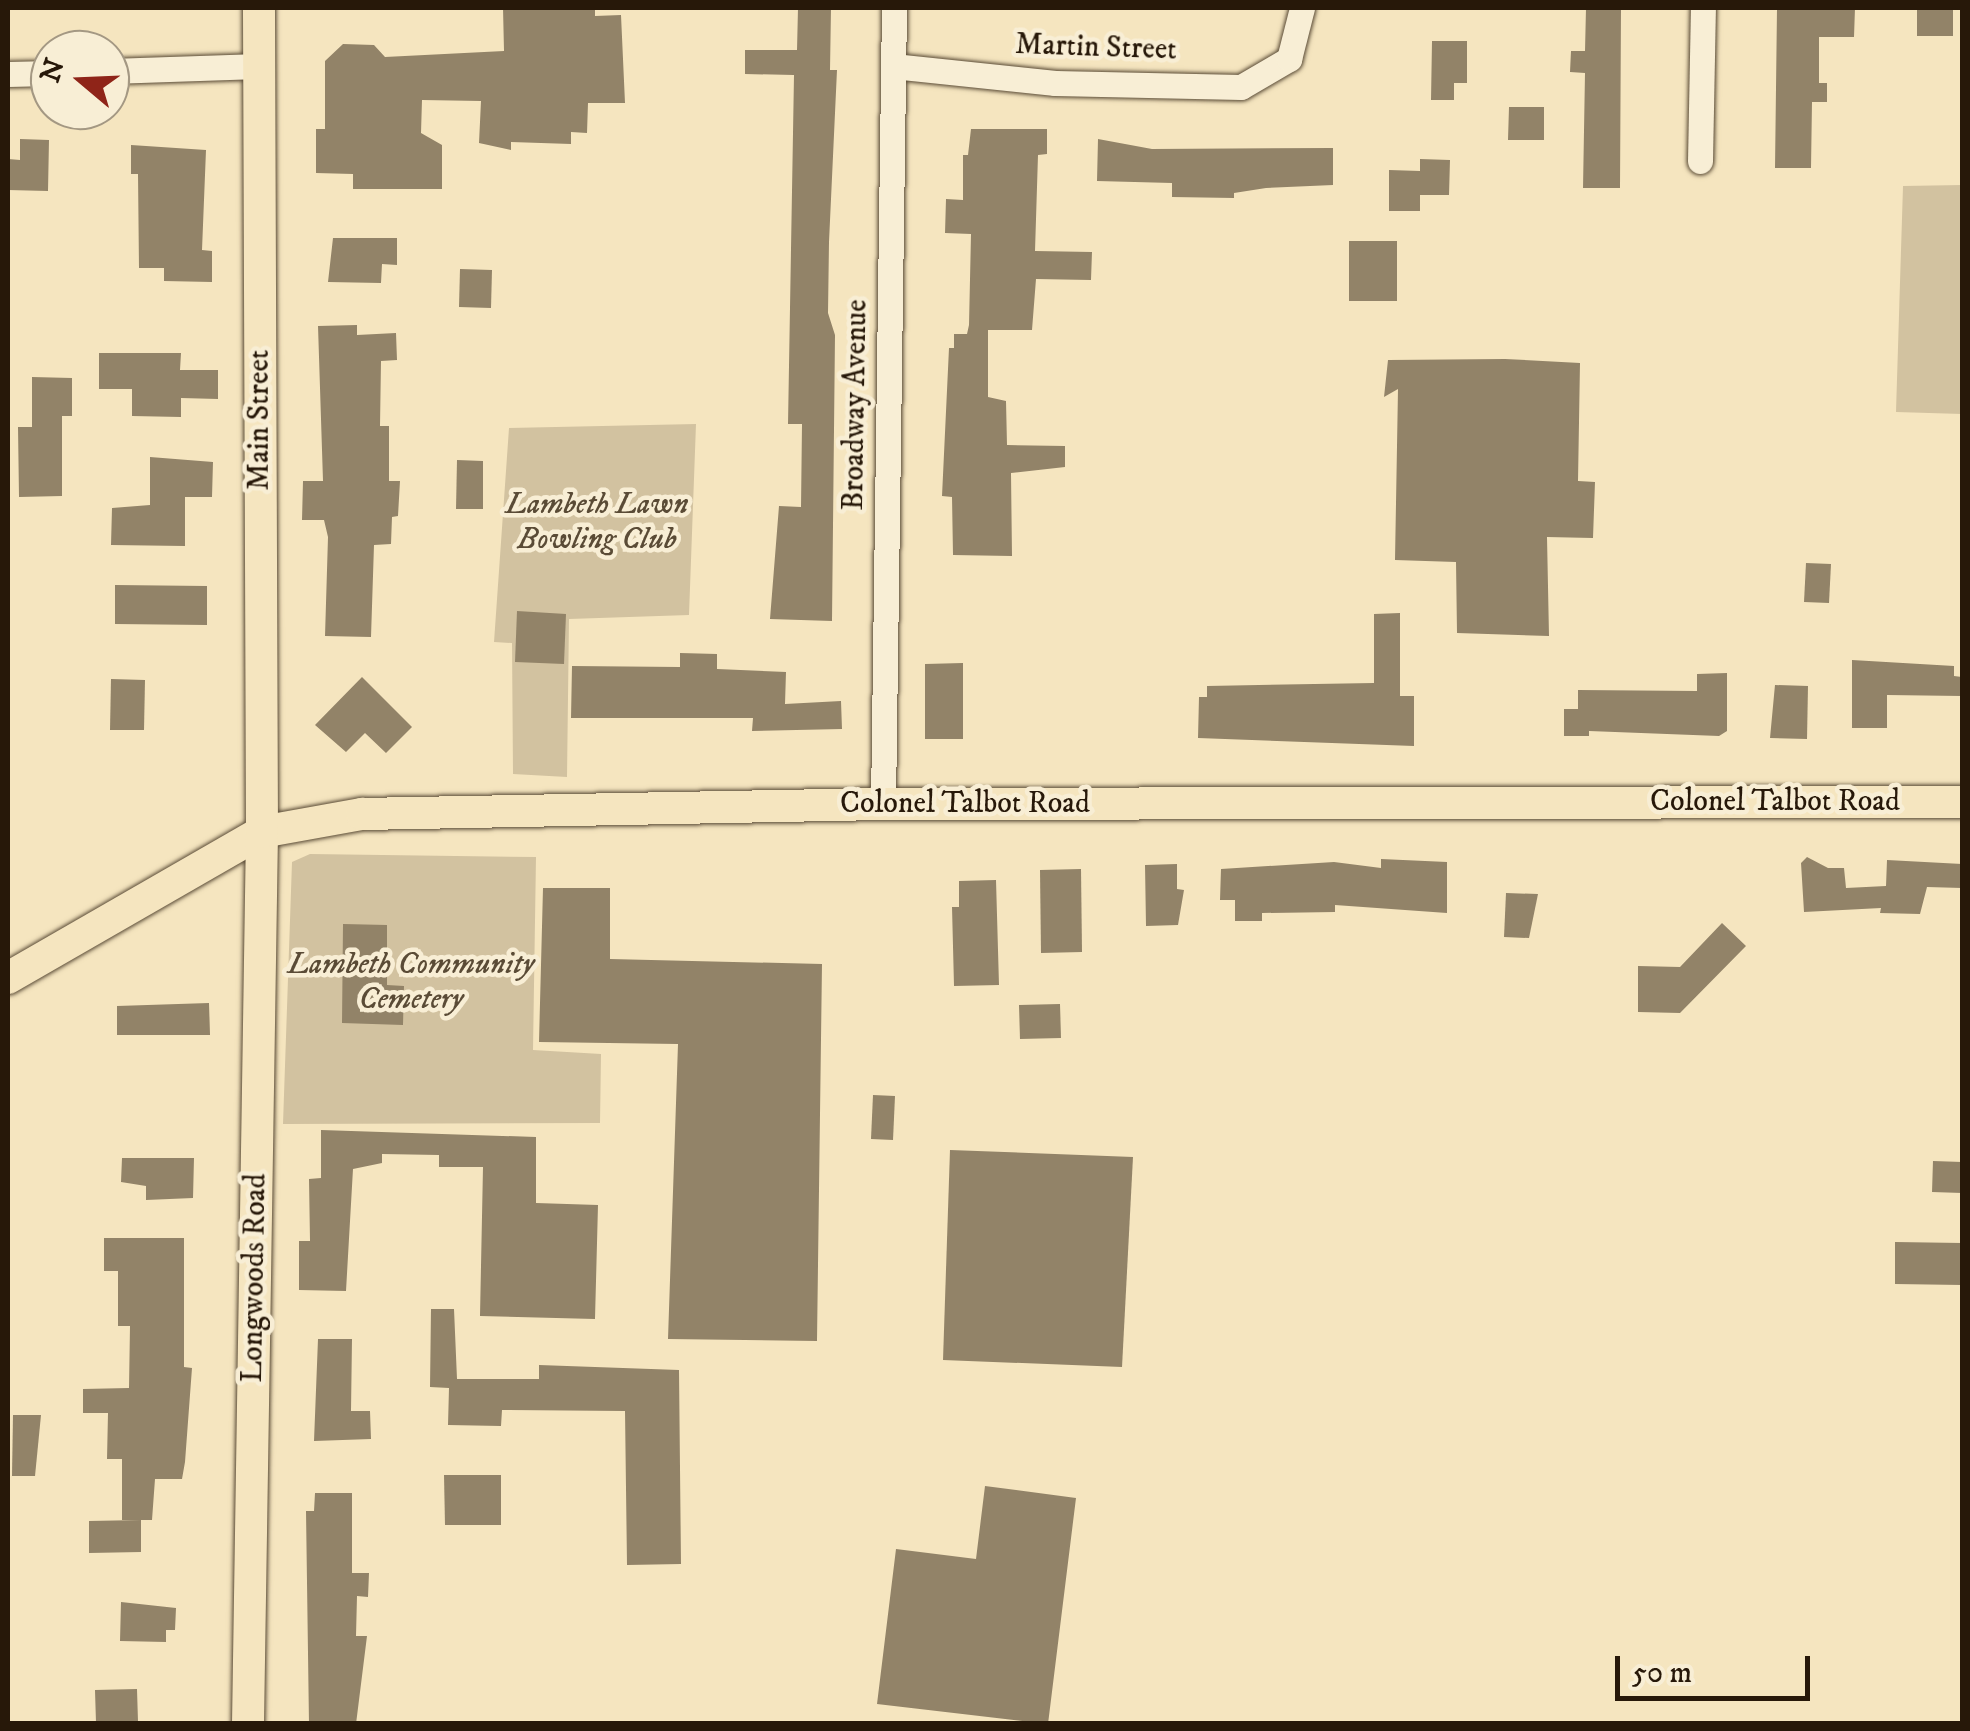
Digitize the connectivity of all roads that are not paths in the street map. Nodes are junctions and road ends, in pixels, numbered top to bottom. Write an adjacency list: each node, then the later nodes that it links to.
1 (259, 8): 5 (main road, Main Street)
2 (894, 8): 6 (street, Broadway Avenue)
3 (1302, 8): 6 (street, Martin Street)
4 (1703, 8): 8 (street)
5 (259, 66): 7 (street); 11 (main road, Main Street)
6 (893, 66): 10 (street, Broadway Avenue)
7 (130, 70)
8 (1700, 161)
9 (1962, 802): 10 (main road, Colonel Talbot Road)
10 (882, 804): 11 (main road, Colonel Talbot Road)
11 (262, 832): 12 (main road, Colonel Talbot Road); 13 (main road, Longwoods Road)
12 (8, 978)
13 (248, 1724)

